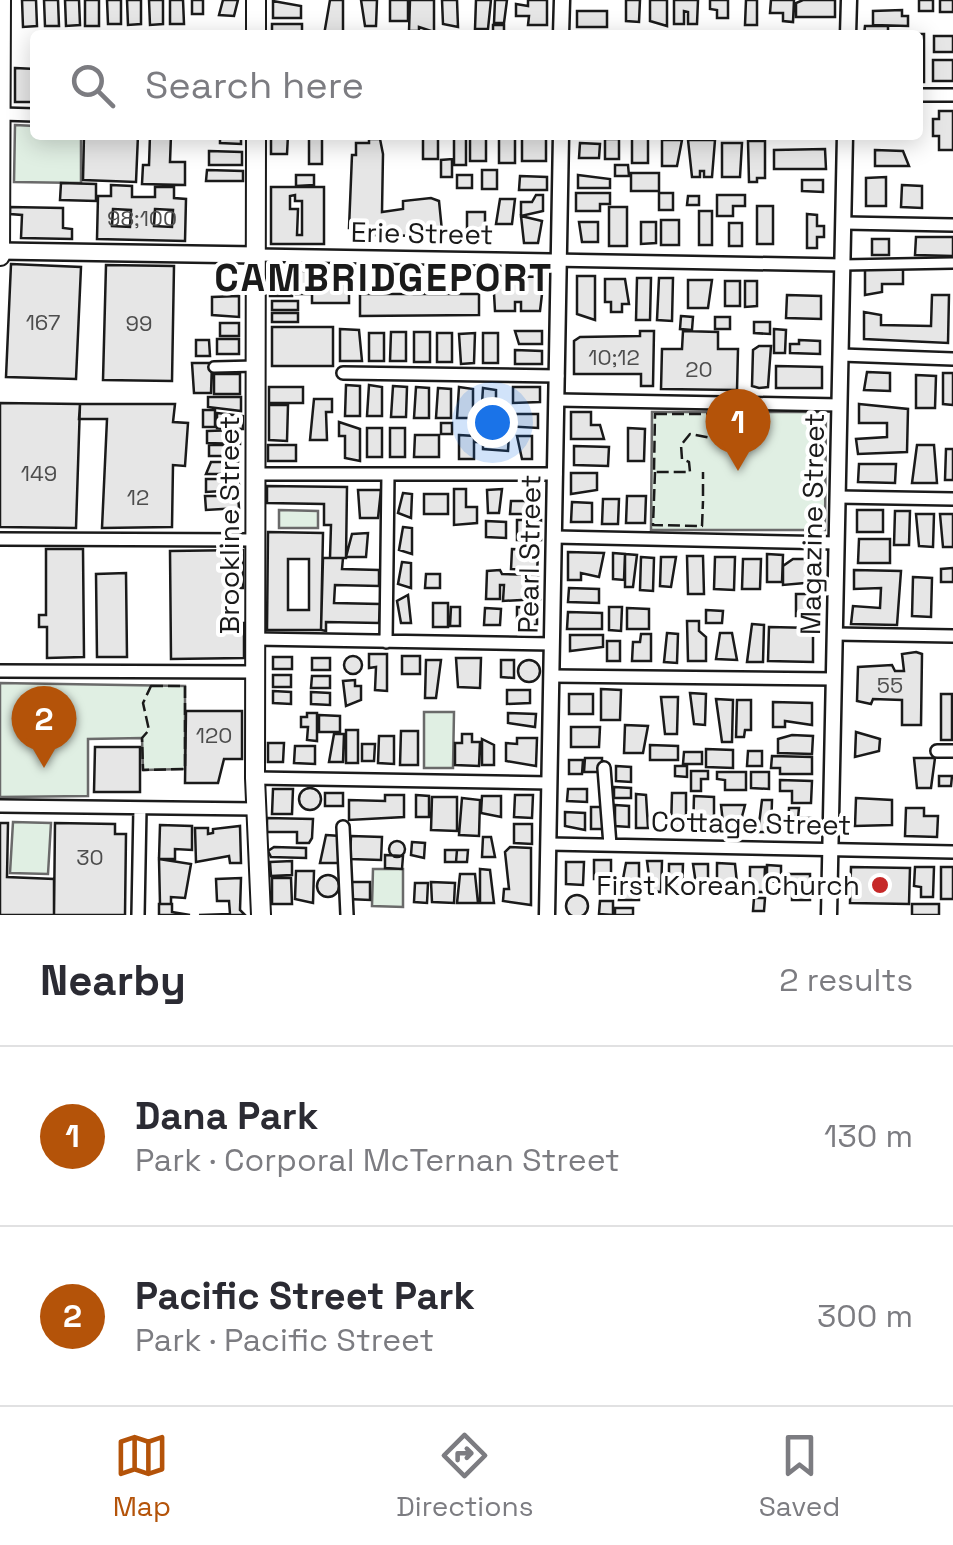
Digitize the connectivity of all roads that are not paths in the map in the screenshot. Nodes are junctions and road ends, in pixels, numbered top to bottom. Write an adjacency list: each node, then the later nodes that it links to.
1 (2, 0): 10 (main road)
2 (256, 0): 5 (main road)
3 (562, 0): 6 (street)
4 (849, 0): 7 (street)
5 (256, 30)
6 (561, 30)
7 (848, 30)
8 (923, 95): 9 (street)
9 (953, 95)
10 (1, 114): 11 (street); 17 (main road)
11 (30, 114)
12 (256, 140): 18 (main road, Brookline Street)
13 (561, 140): 19 (street, Pearl Street)
14 (845, 140): 15 (street, Magazine Street)
15 (844, 223): 16 (street); 21 (street, Magazine Street)
16 (953, 224)
17 (0, 253): 18 (main road, Erie Street)
18 (256, 256): 19 (street, Erie Street); 24 (main road, Brookline Street)
19 (558, 260): 21 (street, Erie Street); 27 (street, Pearl Street)
20 (953, 264): 21 (street)
21 (843, 265): 22 (street, Magazine Street)
22 (841, 355): 23 (street); 29 (street, Magazine Street)
23 (953, 358)
24 (256, 366): 25 (street); 30 (main road, Brookline Street)
25 (214, 367)
26 (343, 373): 27 (street)
27 (558, 376): 28 (street, Pearl Street)
28 (558, 400): 29 (street); 32 (street, Pearl Street)
29 (840, 404): 33 (street, Magazine Street)
30 (256, 474): 31 (street); 37 (main road, Brookline Street)
31 (388, 474): 32 (street); 42 (street)
32 (556, 474): 35 (street, Pearl Street)
33 (838, 497): 34 (street); 38 (street, Magazine Street)
34 (953, 499)
35 (555, 537): 38 (street); 43 (street, Pearl Street)
36 (0, 539): 37 (street)
37 (256, 540): 41 (main road, Brookline Street)
38 (837, 544): 39 (street, Magazine Street)
39 (835, 634): 40 (street); 47 (street, Magazine Street)
40 (953, 636)
41 (256, 639): 42 (street); 45 (main road, Brookline Street)
42 (386, 642): 43 (street)
43 (552, 644): 46 (street, Pearl Street)
44 (0, 671): 45 (street)
45 (256, 672): 51 (main road, Brookline Street)
46 (552, 676): 47 (street); 52 (street, Pearl Street)
47 (834, 680): 59 (street, Magazine Street)
48 (937, 751): 49 (street)
49 (953, 751)
50 (604, 768): 58 (street)
51 (255, 778): 52 (street); 55 (main road, Brookline Street)
52 (550, 783): 57 (street, Pearl Street)
53 (0, 806): 54 (street)
54 (140, 808): 55 (street); 61 (street)
55 (258, 810): 62 (main road, Brookline Street)
56 (342, 827): 63 (street)
57 (549, 844): 58 (street, Cottage Street); 64 (street, Pearl Street)
58 (610, 845): 59 (street, Cottage Street)
59 (830, 850): 60 (street, Cottage Street); 65 (street, Magazine Street)
60 (953, 852)
61 (138, 915)
62 (261, 915)
63 (347, 915)
64 (547, 915)
65 (829, 915)

